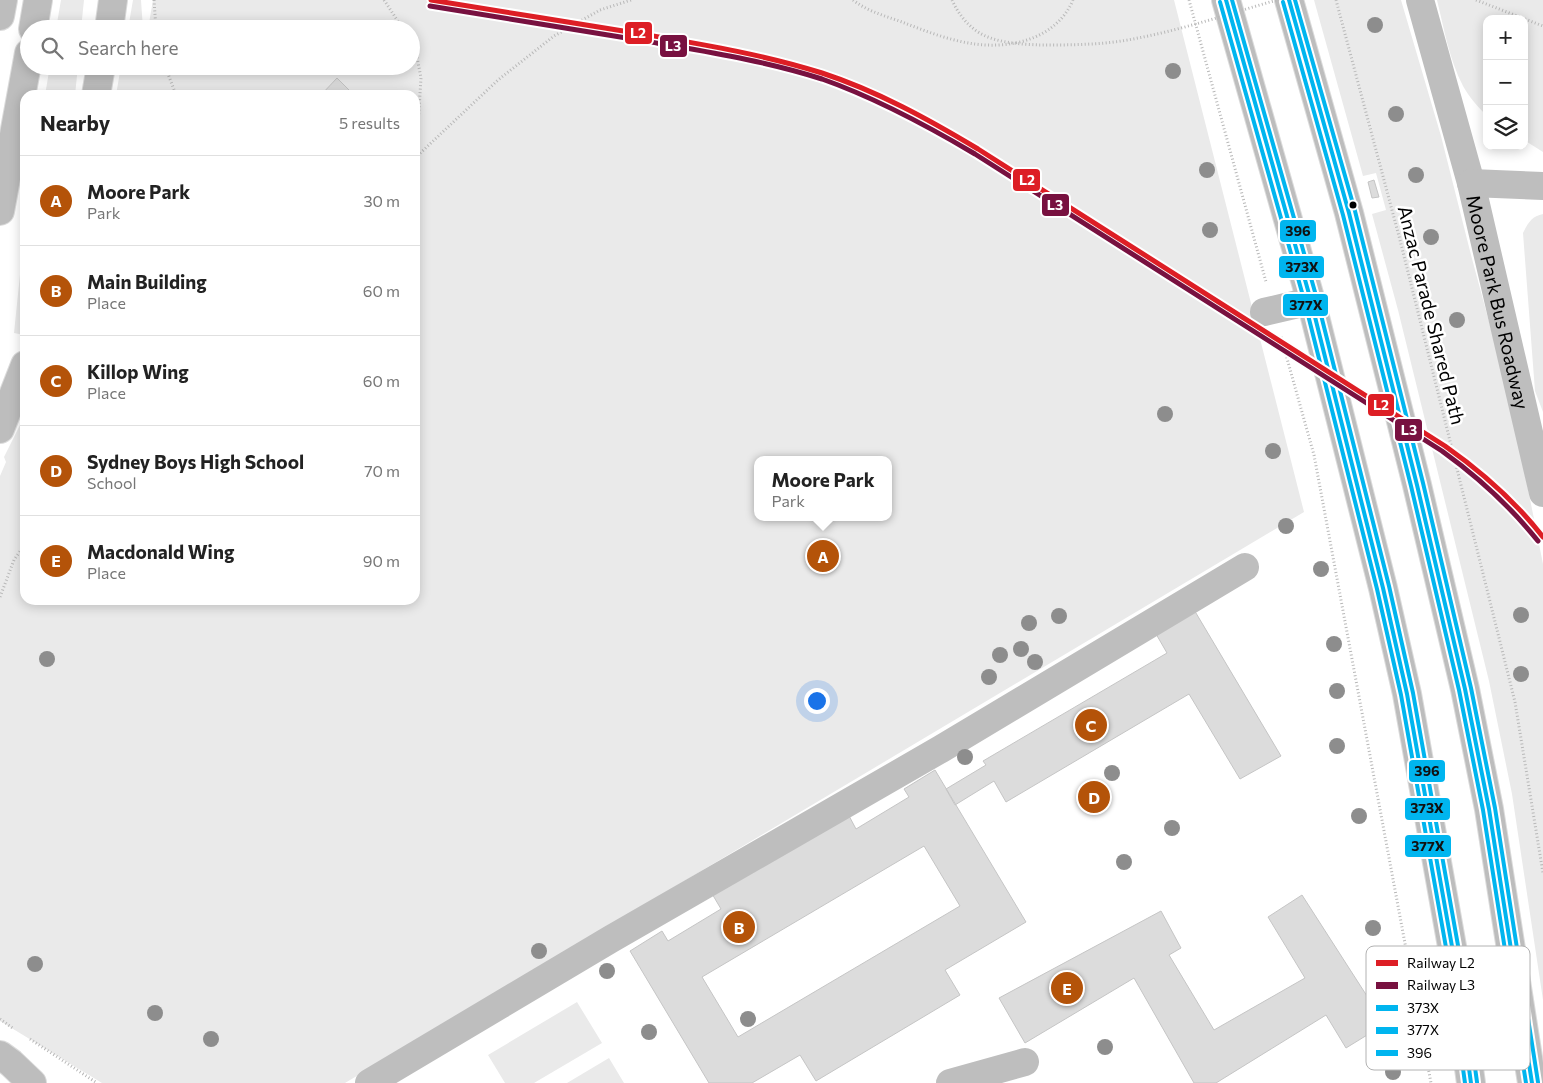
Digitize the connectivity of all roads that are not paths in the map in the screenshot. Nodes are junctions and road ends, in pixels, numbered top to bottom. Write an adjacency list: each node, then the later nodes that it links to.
1 (3, 0): 7 (main road)
2 (38, 0): 8 (main road)
3 (113, 0): 9 (main road)
4 (1226, 0): 18 (main road)
5 (1289, 0): 25 (main road)
6 (1420, 0): 15 (lane, Moore Park Bus Roadway)
7 (0, 16)
8 (35, 20)
9 (110, 20)
10 (25, 75): 12 (main road)
11 (99, 75): 13 (main road)
12 (22, 90)
13 (97, 90)
14 (20, 102): 17 (main road)
15 (1471, 182): 16 (lane, Moore Park Bus Roadway); 22 (lane, Moore Park Bus Roadway)
16 (1543, 186)
17 (0, 210)
18 (1311, 301): 19 (lane); 24 (main road)
19 (1268, 311)
20 (20, 379): 21 (main road)
21 (0, 430)
22 (1542, 484)
23 (1245, 567): 31 (lane)
24 (1452, 946)
25 (1510, 946)
26 (0, 1056): 30 (main road)
27 (1025, 1062): 32 (lane)
28 (1469, 1070): 33 (main road)
29 (1530, 1070): 34 (main road)
30 (32, 1083)
31 (369, 1083)
32 (950, 1083)
33 (1471, 1083)
34 (1532, 1083)

